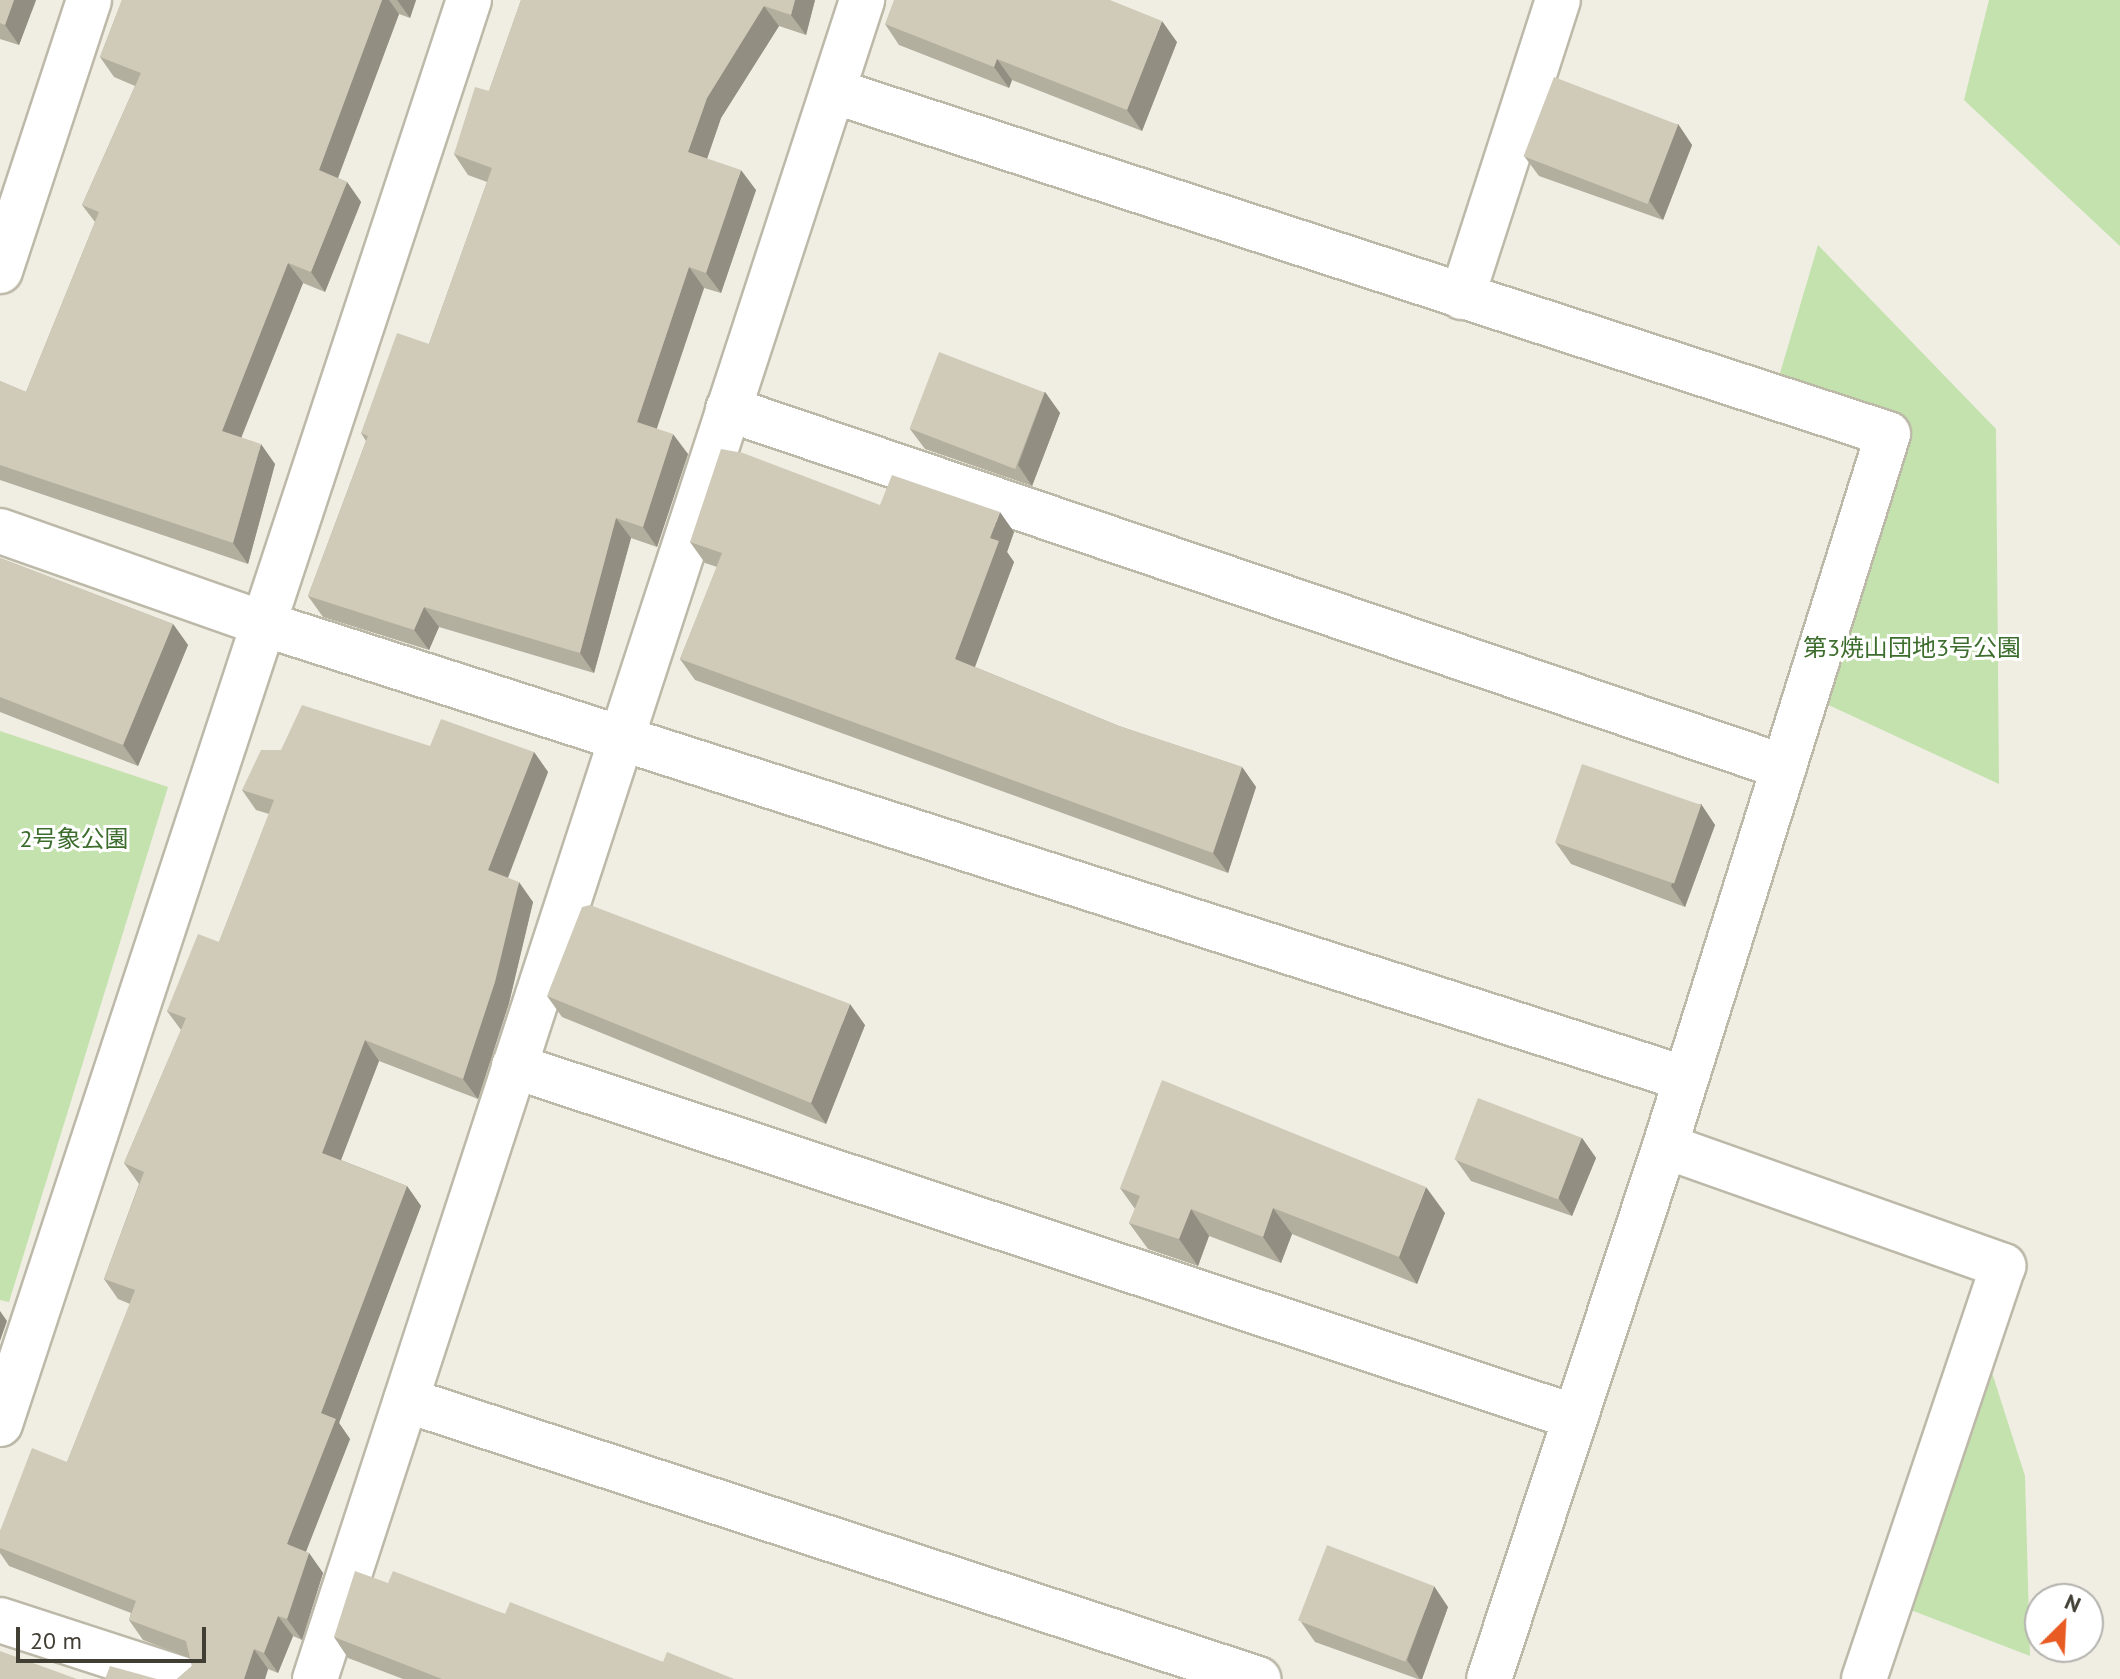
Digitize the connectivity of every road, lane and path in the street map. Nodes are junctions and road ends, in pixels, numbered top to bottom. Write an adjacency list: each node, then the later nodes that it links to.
1 (89, 0): 6 (street)
2 (469, 0): 10 (street)
3 (862, 0): 5 (street)
4 (1558, 0): 7 (street)
5 (833, 91): 7 (street); 8 (street)
6 (0, 271)
7 (1462, 297): 12 (street)
8 (728, 409): 11 (street); 12 (street)
9 (0, 531): 10 (street)
10 (264, 624): 11 (street); 18 (street)
11 (621, 738): 13 (street); 14 (street)
12 (1784, 767): 14 (street)
13 (514, 1066): 16 (street); 17 (street)
14 (1686, 1079): 15 (street)
15 (1665, 1146): 17 (street); 24 (street)
16 (406, 1400): 21 (street); 22 (street)
17 (1575, 1417): 23 (street)
18 (0, 1424)
19 (0, 1620): 20 (street)
20 (182, 1679)
21 (315, 1679)
22 (1258, 1679)
23 (1489, 1679)
24 (1864, 1679)

